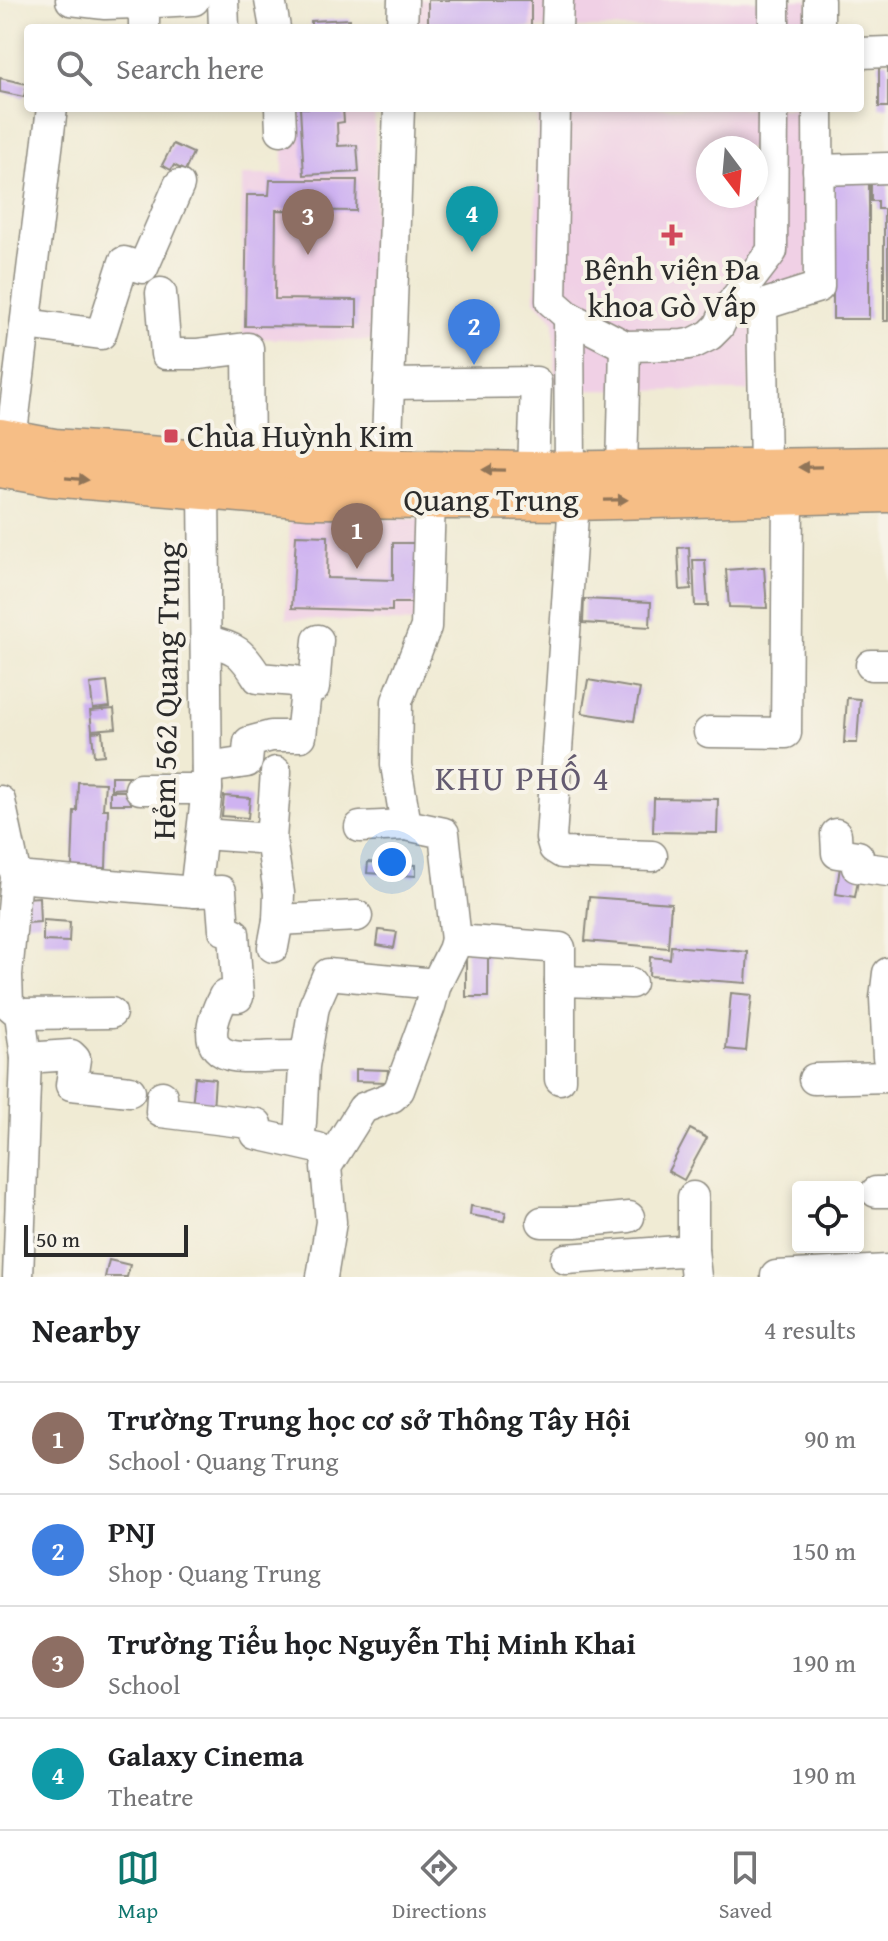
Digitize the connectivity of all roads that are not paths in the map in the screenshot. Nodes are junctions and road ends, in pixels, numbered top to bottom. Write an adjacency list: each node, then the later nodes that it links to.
1 (71, 0): 9 (street)
2 (194, 0): 10 (street)
3 (223, 0): 11 (street)
4 (270, 0): 12 (street)
5 (403, 0): 13 (street)
6 (558, 0): 14 (street)
7 (774, 0): 15 (street)
8 (819, 0): 16 (street)
9 (104, 11): 10 (street)
10 (140, 15)
11 (224, 24)
12 (274, 24)
13 (402, 24)
14 (557, 24)
15 (774, 24)
16 (819, 24)
17 (888, 52): 18 (street)
18 (864, 53)
19 (52, 112): 29 (street)
20 (399, 112): 31 (street)
21 (555, 112): 28 (street)
22 (773, 112): 30 (street)
23 (818, 112): 25 (street)
24 (888, 168): 25 (street)
25 (818, 170): 37 (street)
26 (179, 185): 29 (street)
27 (161, 293): 33 (street)
28 (569, 317): 30 (street); 36 (street)
29 (26, 324): 32 (street)
30 (625, 346): 35 (street)
31 (389, 384): 36 (street); 38 (street)
32 (4, 449): 33 (main road, Quang Trung); 39 (main road, Quang Trung, one-way to 39)
33 (249, 462): 38 (main road, Quang Trung)
34 (888, 466): 37 (main road, Quang Trung, one-way to 37)
35 (622, 470): 36 (main road, Quang Trung); 37 (main road, Quang Trung)
36 (563, 478): 37 (main road, Quang Trung, one-way to 37); 38 (main road, Quang Trung, one-way to 38); 41 (main road, Quang Trung); 55 (street)
37 (776, 482): 40 (main road, Quang Trung); 45 (street)
38 (387, 484): 39 (main road, Quang Trung); 41 (main road, Quang Trung)
39 (204, 490): 43 (street, Hẻm 562 Quang Trung)
40 (888, 493)
41 (430, 500): 50 (street)
42 (318, 640): 44 (street)
43 (206, 641): 44 (street); 47 (street, Hẻm 562 Quang Trung)
44 (306, 691): 47 (street)
45 (709, 732)
46 (276, 772): 54 (street)
47 (207, 778): 48 (street); 52 (street, Hẻm 562 Quang Trung)
48 (140, 789)
49 (0, 801): 57 (street)
50 (406, 825): 51 (street); 60 (street)
51 (360, 827)
52 (203, 834): 54 (street); 58 (street, Hẻm 562 Quang Trung)
53 (836, 834): 56 (street)
54 (271, 839): 59 (street)
55 (652, 856)
56 (888, 871)
57 (16, 877): 58 (street); 66 (street)
58 (195, 892): 67 (street)
59 (357, 916)
60 (456, 940): 61 (street); 63 (street)
61 (560, 981): 62 (street); 71 (street)
62 (631, 983)
63 (436, 984): 67 (street); 76 (street)
64 (887, 990): 68 (street)
65 (111, 1013): 66 (street)
66 (20, 1014): 69 (street)
67 (306, 1056): 75 (street)
68 (888, 1057)
69 (26, 1058): 73 (street); 85 (street)
70 (888, 1077): 72 (street)
71 (560, 1079)
72 (814, 1079)
73 (130, 1091)
74 (162, 1096): 75 (street)
75 (299, 1142): 76 (street)
76 (335, 1153): 86 (street)
77 (693, 1197): 81 (street)
78 (629, 1217): 80 (street)
79 (542, 1222): 80 (street)
80 (575, 1222): 82 (street)
81 (694, 1263): 82 (street)
82 (564, 1268)
83 (888, 1270): 84 (street)
84 (776, 1276)
85 (18, 1277)
86 (322, 1277)

